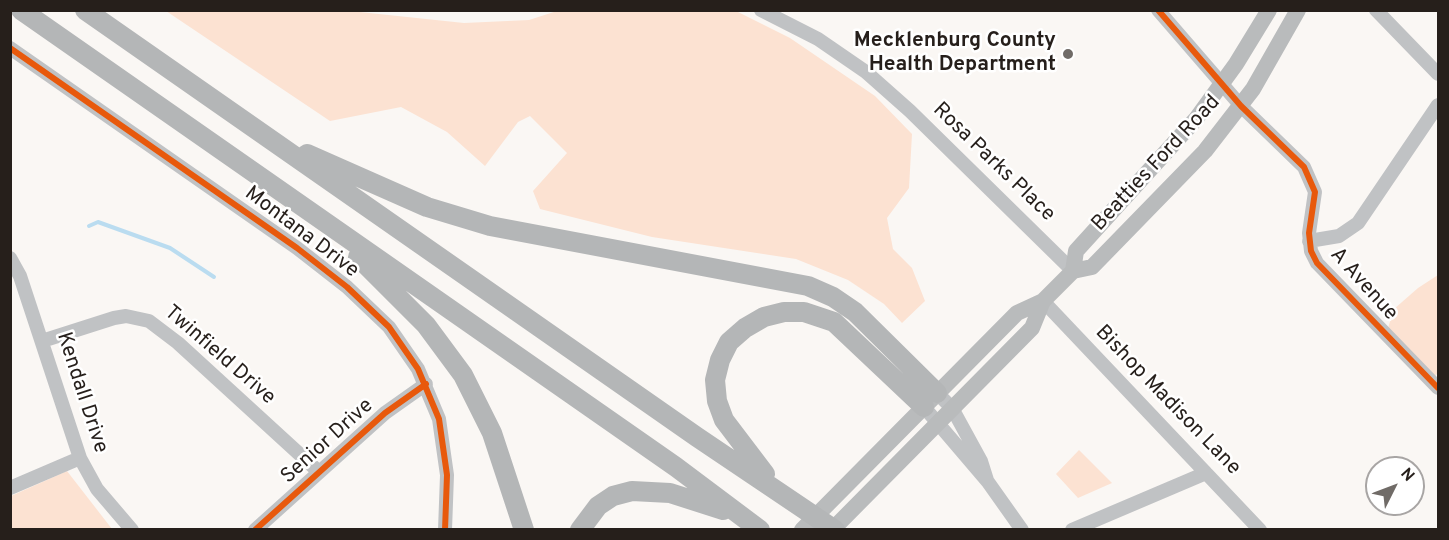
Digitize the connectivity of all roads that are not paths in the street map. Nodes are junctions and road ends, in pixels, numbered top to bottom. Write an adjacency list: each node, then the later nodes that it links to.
1 (21, 10): 14 (highway)
2 (85, 10): 13 (highway)
3 (762, 10): 17 (street, Rosa Parks Place)
4 (1158, 10): 10 (street, A Avenue)
5 (1269, 10): 10 (main road, Beatties Ford Road)
6 (1299, 10): 12 (main road, Beatties Ford Road)
7 (1376, 10): 9 (street)
8 (10, 48): 20 (street, Montana Drive)
9 (1438, 74)
10 (1223, 84): 12 (street, A Avenue); 17 (main road, Beatties Ford Road)
11 (1438, 105): 15 (street)
12 (1241, 106): 15 (street, A Avenue); 17 (main road, Beatties Ford Road)
13 (263, 134): 22 (highway); 30 (highway)
14 (320, 219): 31 (highway); 35 (highway)
15 (1309, 241): 21 (street, A Avenue)
16 (10, 258): 19 (street, Kendall Drive)
17 (1073, 271): 18 (main road, Beatties Ford Road)
18 (1043, 301): 22 (main road, Beatties Ford Road); 23 (main road, Beatties Ford Road); 27 (street, Bishop Madison Lane)
19 (42, 341): 25 (street, Kendall Drive); 26 (street, Twinfield Drive)
20 (426, 384): 26 (street, Senior Drive); 34 (street, Montana Drive)
21 (1438, 388)
22 (931, 400): 23 (street); 24 (street); 30 (highway); 38 (main road, Beatties Ford Road)
23 (952, 408): 24 (main road, Beatties Ford Road); 28 (street)
24 (938, 422): 28 (street); 39 (main road, Beatties Ford Road)
25 (80, 458): 29 (street); 32 (street, Kendall Drive)
26 (319, 472): 33 (street, Senior Drive)
27 (1206, 473): 41 (street); 42 (street, Bishop Madison Lane)
28 (987, 482): 40 (street)
29 (10, 488)
30 (778, 490): 39 (highway)
31 (742, 517): 36 (highway); 37 (highway)
32 (132, 530)
33 (255, 530)
34 (446, 530)
35 (524, 530)
36 (579, 530)
37 (760, 530)
38 (802, 530)
39 (833, 530)
40 (1022, 530)
41 (1072, 530)
42 (1260, 530)

